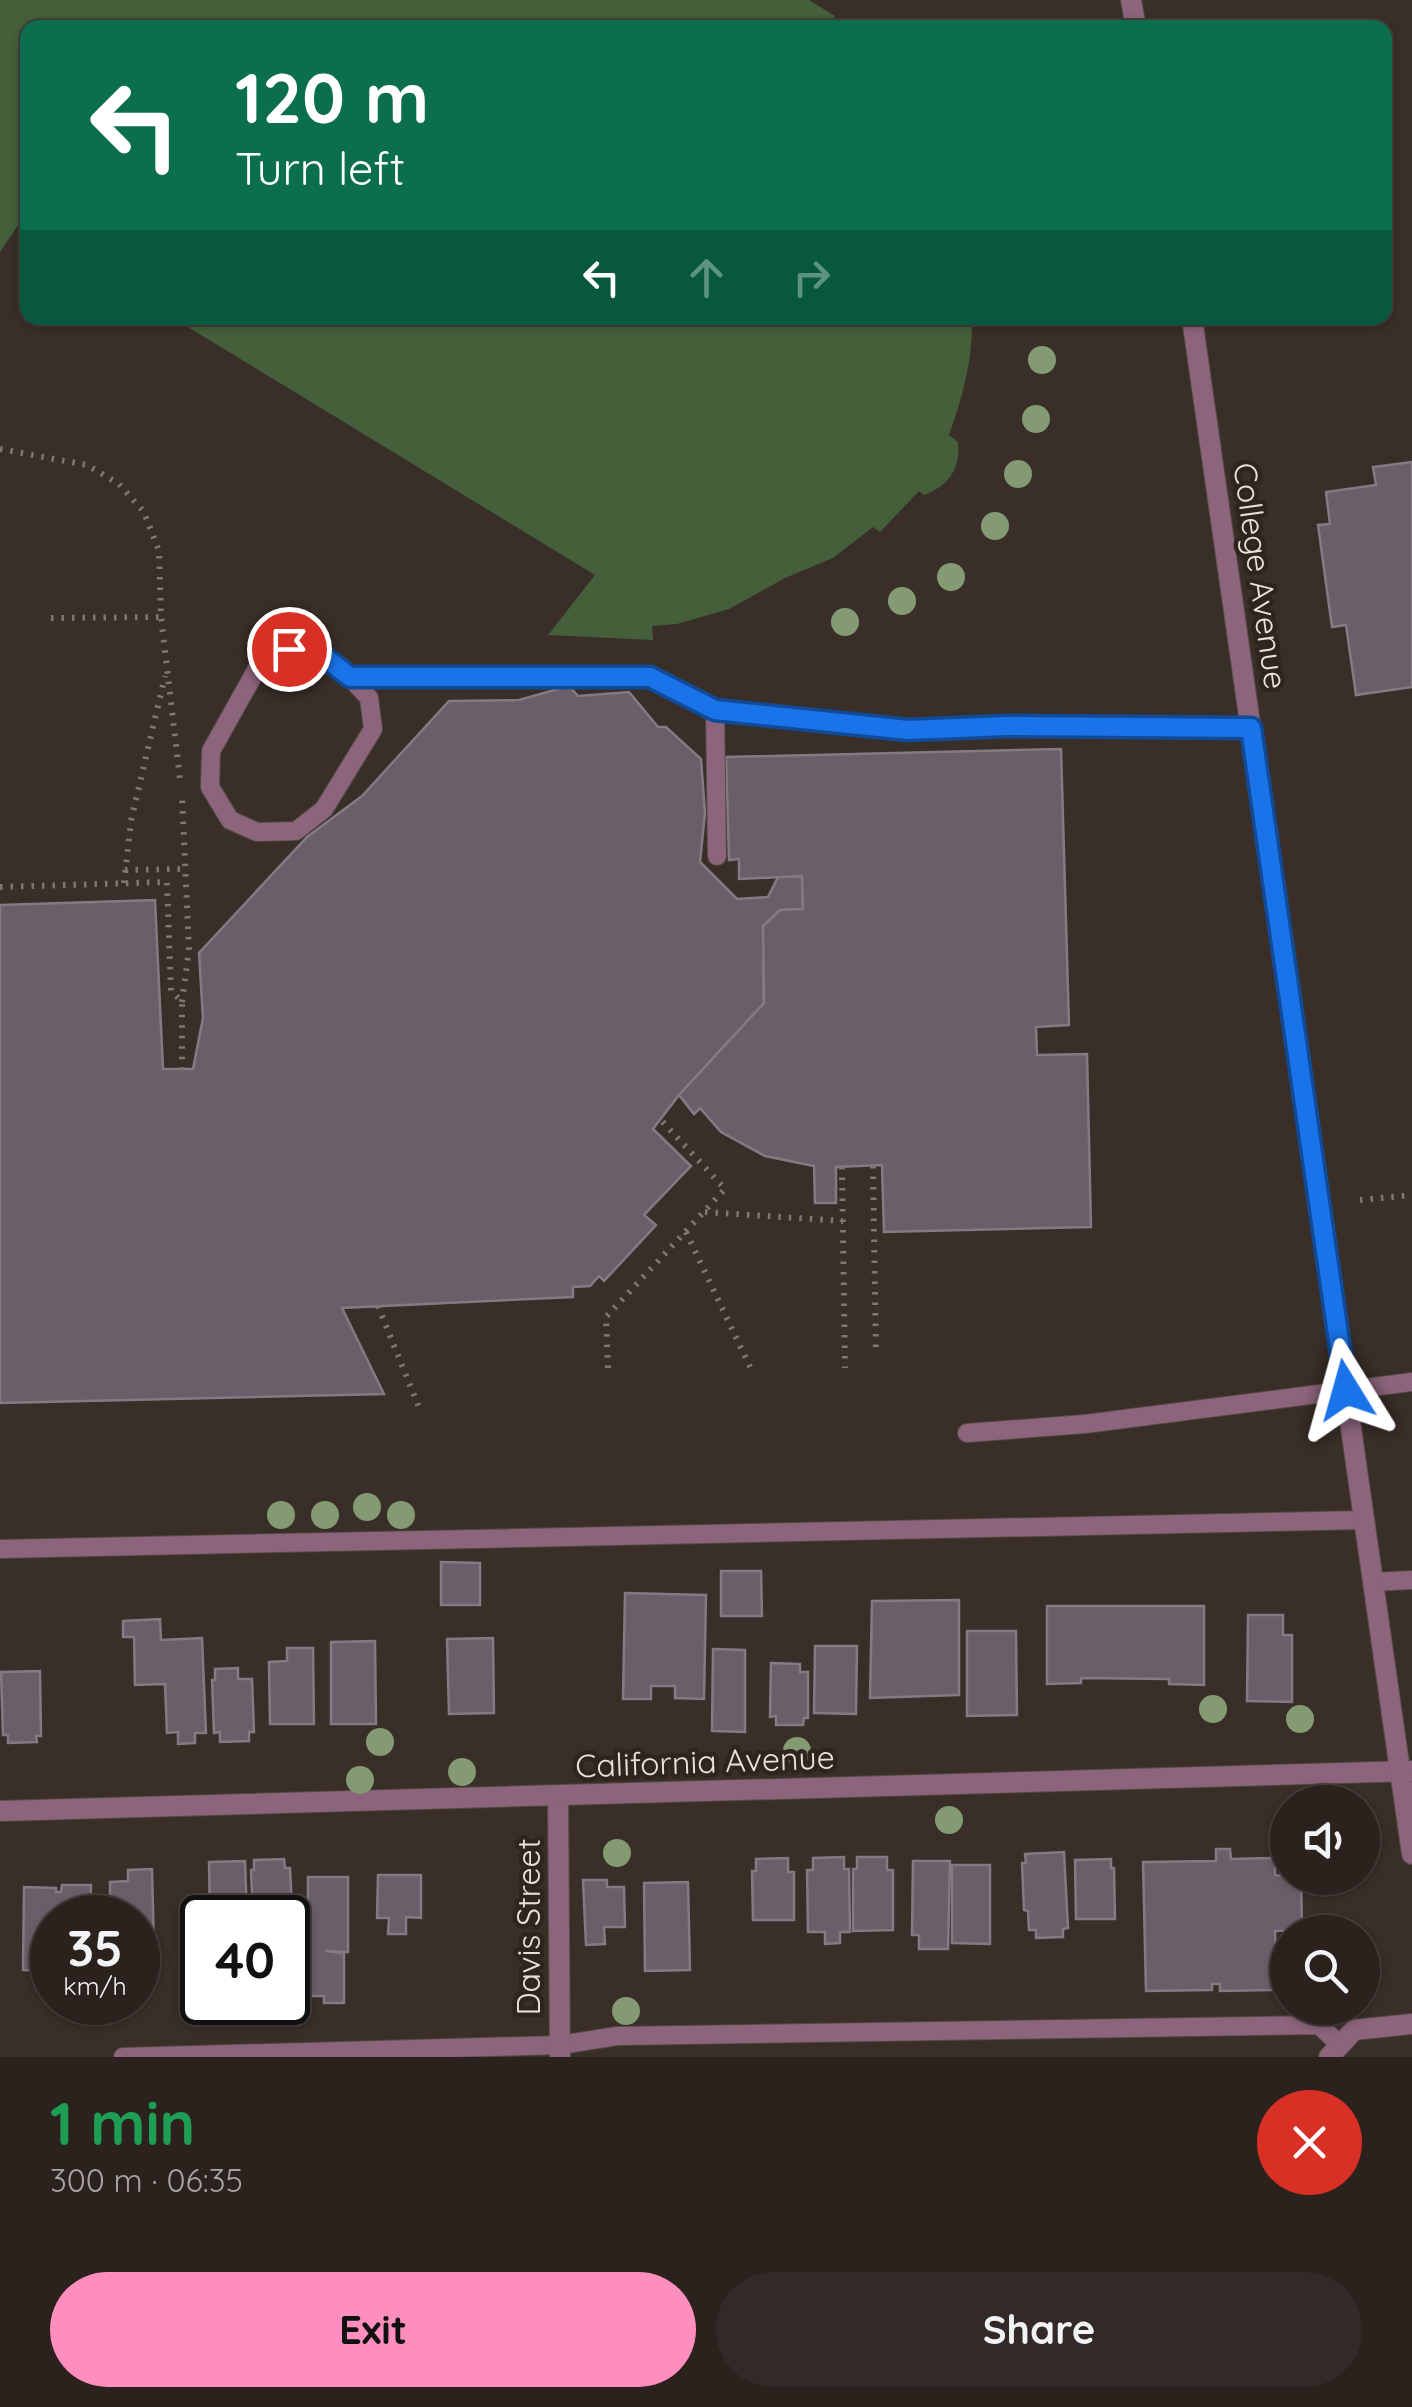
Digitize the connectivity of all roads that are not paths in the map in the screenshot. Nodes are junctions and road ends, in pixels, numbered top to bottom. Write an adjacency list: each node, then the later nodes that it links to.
1 (1193, 325): 4 (street, College Avenue)
2 (350, 677): 2 (lane); 3 (lane)
3 (715, 710): 4 (lane); 5 (lane)
4 (1251, 728): 7 (street, College Avenue)
5 (717, 856)
6 (1412, 1382): 7 (lane)
7 (1346, 1390): 8 (lane); 9 (street, College Avenue)
8 (967, 1433)
9 (1364, 1520): 10 (lane); 12 (street, College Avenue)
10 (0, 1549)
11 (1412, 1580): 12 (lane)
12 (1373, 1582): 13 (street, College Avenue)
13 (1406, 1771): 14 (street, California Avenue); 16 (street, College Avenue)
14 (558, 1796): 15 (street, California Avenue); 18 (street, Davis Street)
15 (0, 1811)
16 (1412, 1854)
17 (1412, 2024): 19 (street)
18 (560, 2051): 19 (lane); 20 (lane)
19 (1334, 2051)
20 (123, 2057)

